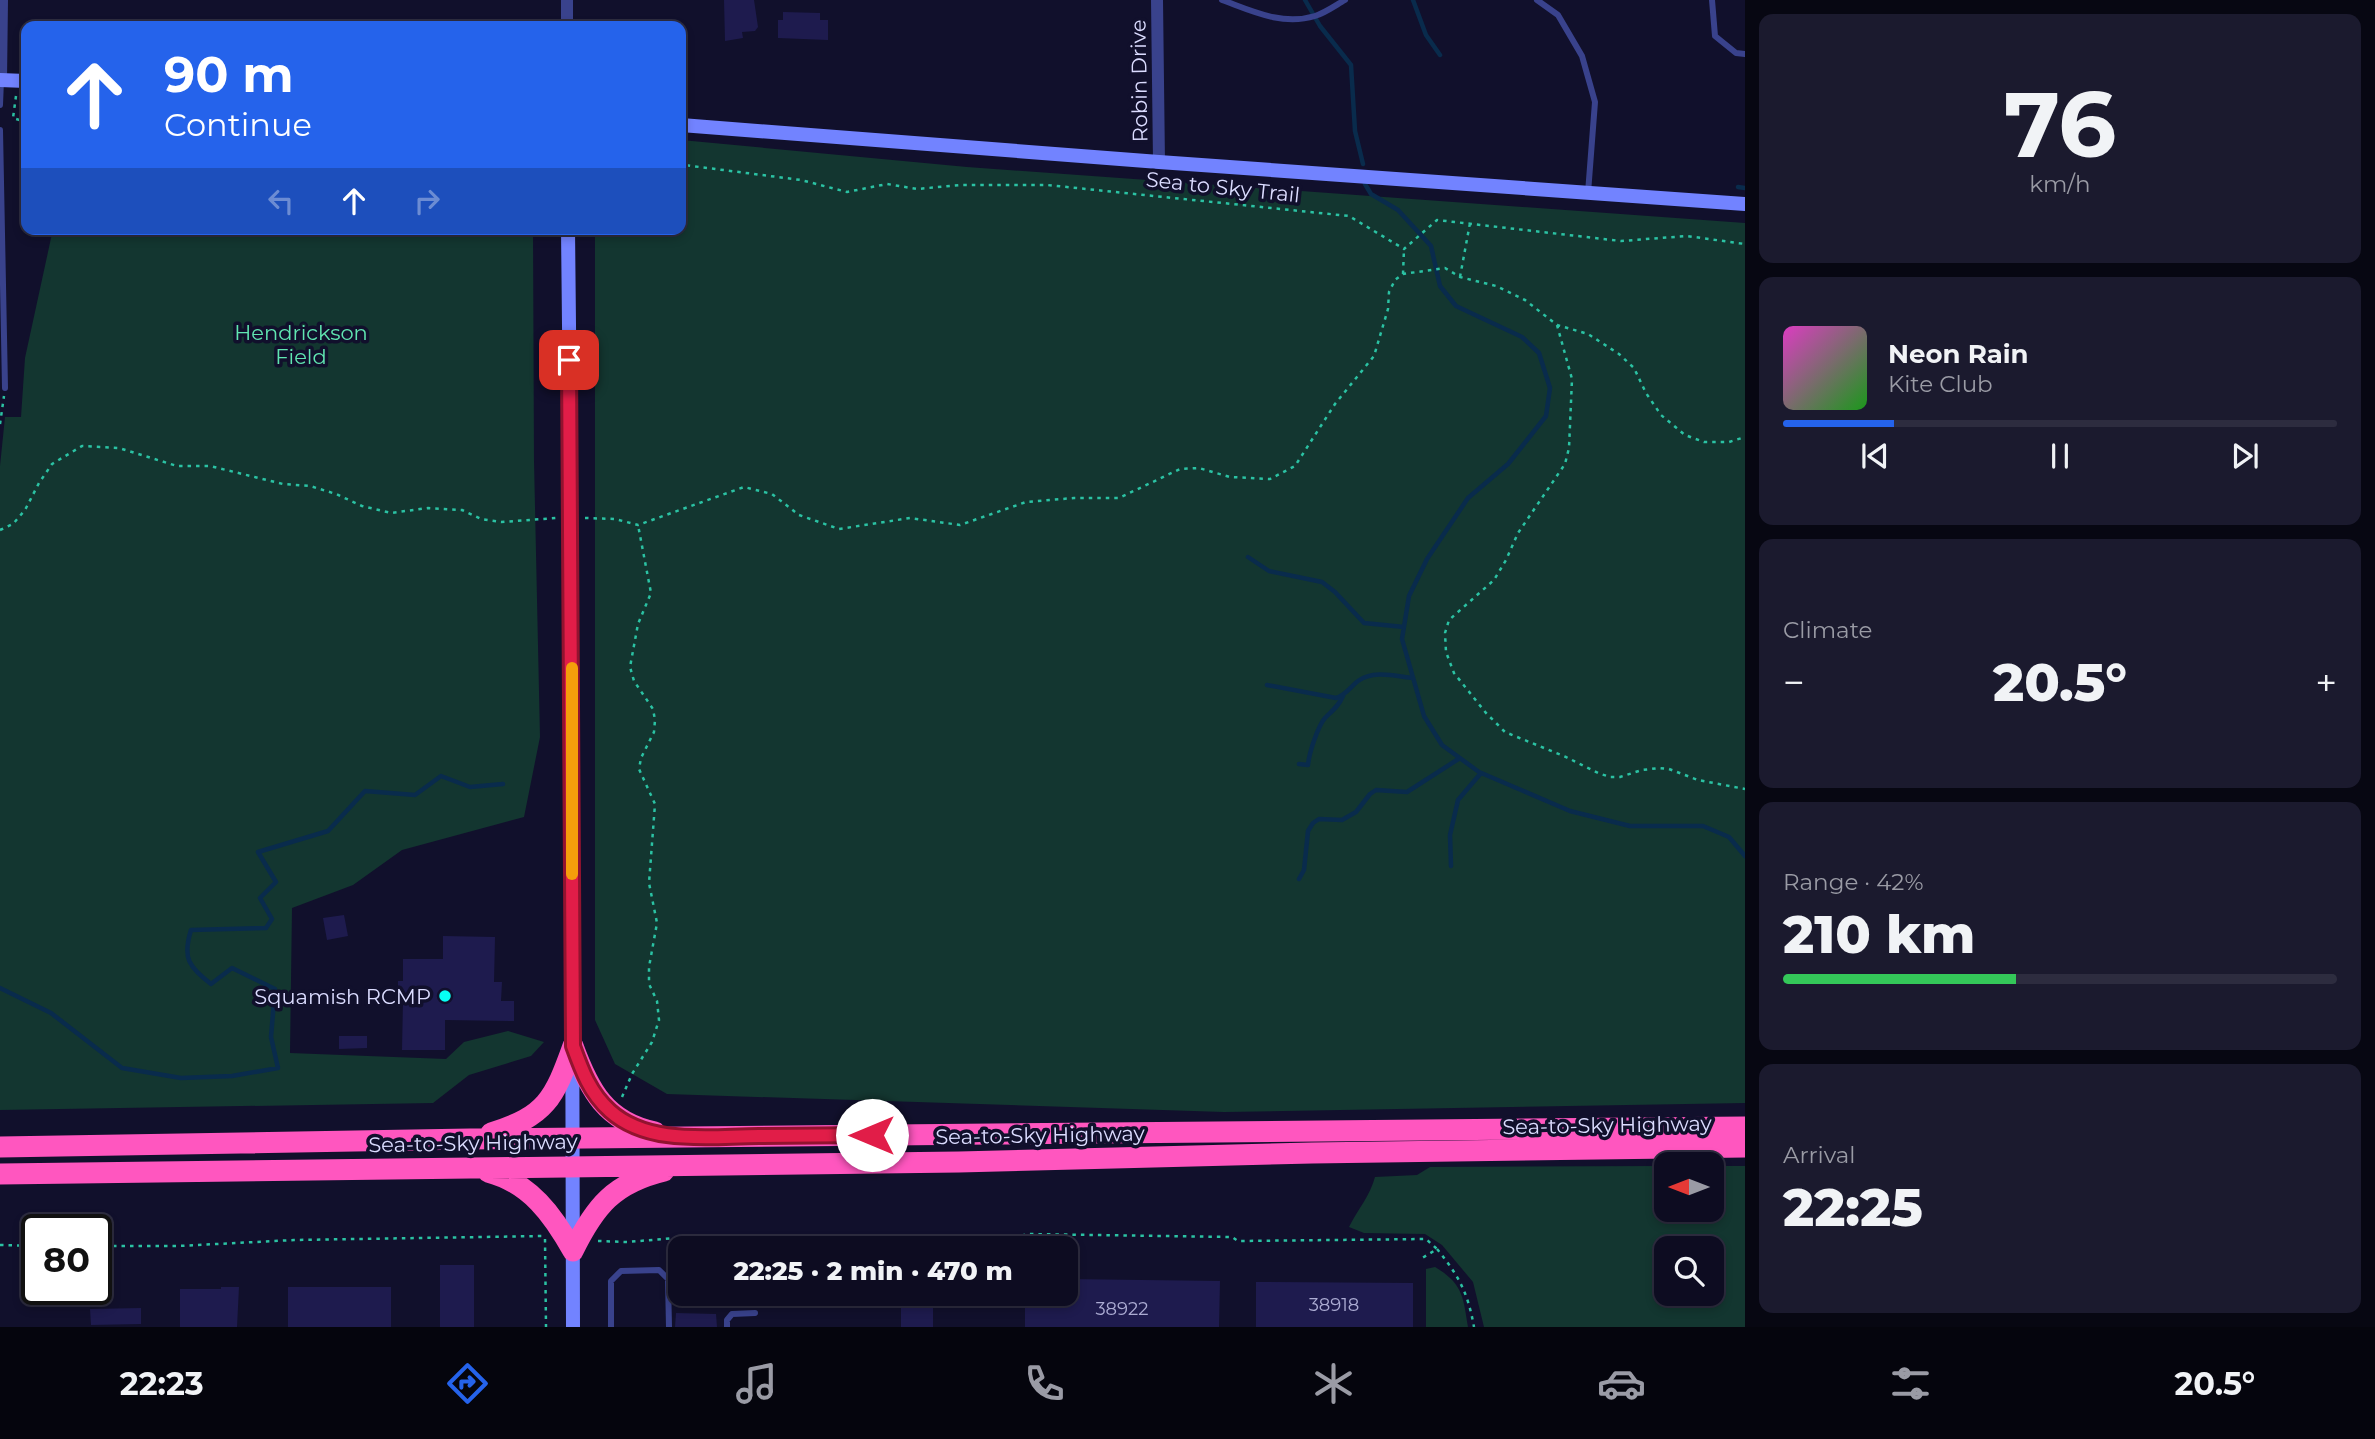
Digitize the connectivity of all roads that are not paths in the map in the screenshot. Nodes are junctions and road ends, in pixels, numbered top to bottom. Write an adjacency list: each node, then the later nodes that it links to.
1 (2, 0): 10 (street)
2 (567, 0): 8 (street)
3 (1157, 0): 15 (street, Robin Drive)
4 (1222, 0): 5 (lane)
5 (1345, 0)
6 (1537, 0): 16 (lane)
7 (1712, 0): 9 (lane)
8 (567, 21)
9 (1745, 54)
10 (0, 80): 11 (street); 12 (lane)
11 (21, 86)
12 (0, 105)
13 (686, 125): 15 (street)
14 (0, 130): 19 (lane)
15 (1159, 162): 16 (street)
16 (1588, 193): 17 (street)
17 (1745, 204)
18 (568, 235): 20 (street)
19 (5, 388)
20 (573, 1046): 22 (highway); 23 (street); 24 (highway)
21 (1745, 1127): 22 (highway, Sea-to-Sky Highway)
22 (681, 1137): 23 (highway, Sea-to-Sky Highway)
23 (573, 1138): 24 (highway, Sea-to-Sky Highway); 28 (street)
24 (470, 1139): 25 (highway, Sea-to-Sky Highway)
25 (0, 1147)
26 (1745, 1147): 27 (highway, Sea-to-Sky Highway)
27 (693, 1164): 28 (highway, Sea-to-Sky Highway); 31 (highway)
28 (573, 1166): 29 (highway, Sea-to-Sky Highway); 31 (street)
29 (469, 1167): 30 (highway, Sea-to-Sky Highway); 31 (highway)
30 (0, 1174)
31 (573, 1251): 33 (street)
32 (755, 1313): 36 (lane)
33 (573, 1327)
34 (611, 1327): 35 (lane)
35 (669, 1327)
36 (727, 1327)

